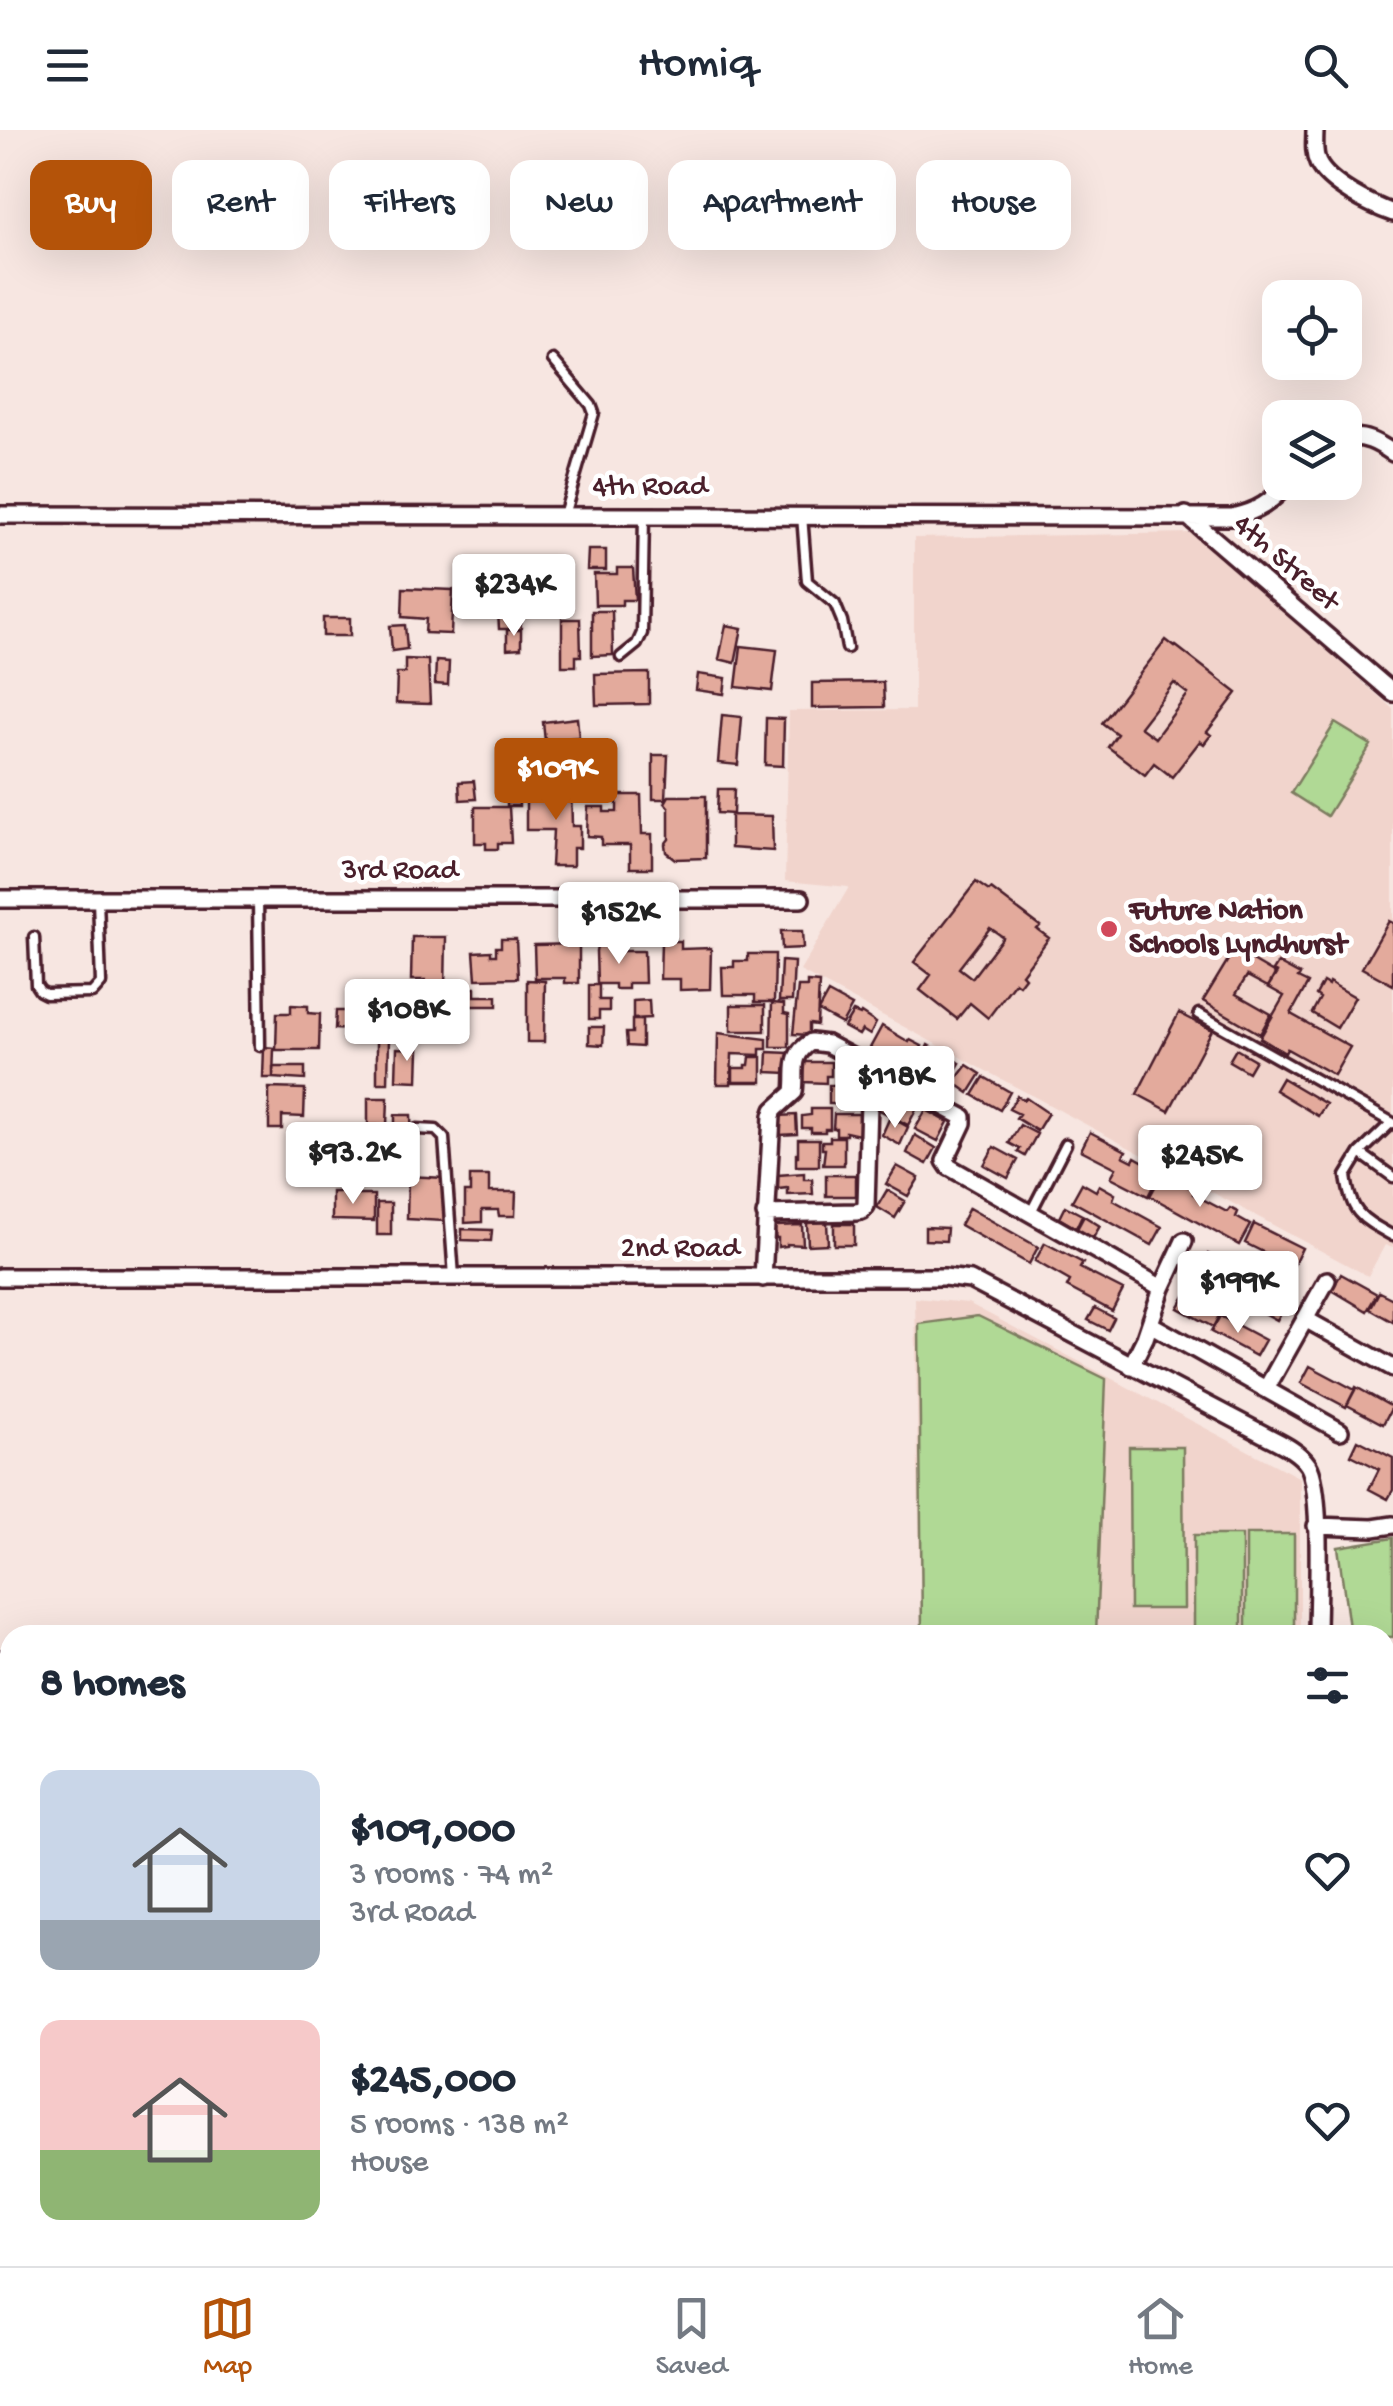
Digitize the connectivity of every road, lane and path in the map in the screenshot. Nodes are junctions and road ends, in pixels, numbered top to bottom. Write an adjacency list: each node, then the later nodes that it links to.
1 (1315, 130): 2 (street)
2 (1393, 214)
3 (553, 360): 8 (lane)
4 (1362, 437): 5 (street)
5 (1393, 452)
6 (1273, 500): 11 (street, 4th Road)
7 (0, 515): 8 (street, 4th Road)
8 (564, 515): 9 (street, 4th Road)
9 (644, 515): 10 (street, 4th Road); 13 (lane)
10 (802, 515): 11 (street, 4th Road); 12 (lane)
11 (1186, 515): 14 (street, 4th Street)
12 (847, 648)
13 (621, 656)
14 (1393, 693)
15 (98, 899): 16 (street, 3rd Road); 18 (street, 3rd Road); 19 (lane)
16 (258, 899): 17 (street, 3rd Road); 21 (lane)
17 (801, 899)
18 (0, 900)
19 (34, 936)
20 (1200, 1014): 23 (lane)
21 (260, 1046)
22 (870, 1068): 28 (street); 29 (street); 29 (street)
23 (1392, 1123): 26 (lane)
24 (417, 1129): 32 (lane)
25 (1066, 1144): 28 (lane)
26 (1360, 1153): 27 (lane); 30 (lane)
27 (1393, 1177)
28 (1031, 1212): 36 (street)
29 (765, 1214): 34 (street)
30 (1393, 1236)
31 (1184, 1241): 36 (street)
32 (454, 1277): 33 (street, 2nd Road); 34 (street, 2nd Road)
33 (0, 1278)
34 (764, 1278): 39 (street, 2nd Road)
35 (1327, 1280): 37 (street)
36 (1162, 1288): 38 (street)
37 (1305, 1319): 40 (street); 41 (street)
38 (1150, 1324): 39 (street); 41 (street)
39 (1131, 1366): 44 (street, 2nd Road)
40 (1393, 1368)
41 (1266, 1389): 42 (street)
42 (1340, 1431)
43 (1393, 1525): 44 (street)
44 (1316, 1526): 45 (street)
45 (1316, 1625)

